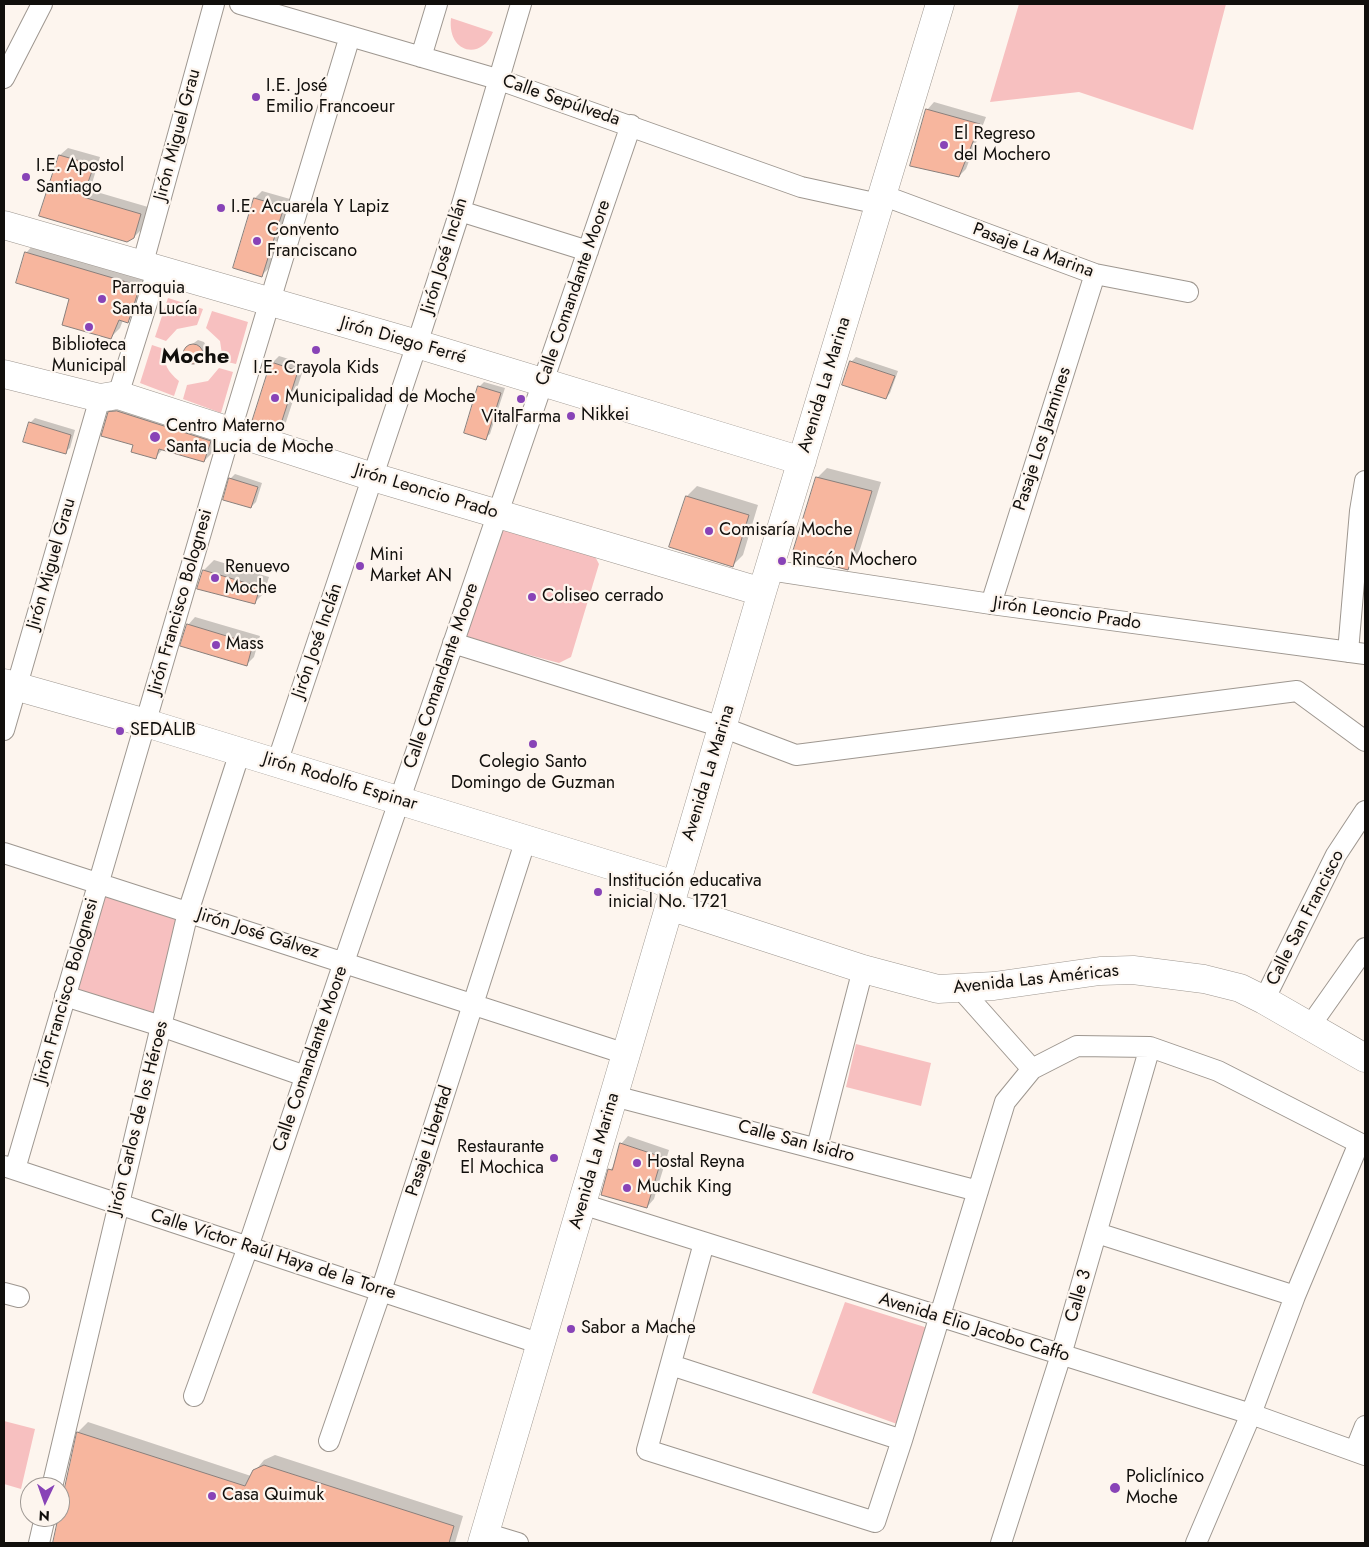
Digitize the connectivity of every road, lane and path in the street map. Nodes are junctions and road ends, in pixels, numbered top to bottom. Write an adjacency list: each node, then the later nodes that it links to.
1 (42, 4): 9 (street)
2 (214, 4): 16 (street, Jirón Miguel Grau)
3 (240, 4): 7 (street, Calle Sepúlveda)
4 (438, 4): 8 (street)
5 (521, 4): 10 (street, Jirón José Inclán)
6 (940, 4): 12 (street, Avenida La Marina)
7 (350, 36): 8 (street, Calle Sepúlveda); 19 (street, Jirón Francisco Bolognesi)
8 (421, 57): 10 (street, Calle Sepúlveda)
9 (4, 78)
10 (497, 79): 11 (street, Calle Sepúlveda); 13 (street, Jirón José Inclán)
11 (631, 125): 12 (street, Calle Sepúlveda); 15 (street, Calle Comandante Moore)
12 (881, 200): 17 (street, Pasaje La Marina); 25 (street, Avenida La Marina)
13 (460, 211): 15 (street); 20 (street, Jirón José Inclán)
14 (4, 225): 16 (street, Jirón Diego Ferré)
15 (588, 252): 22 (street, Calle Comandante Moore)
16 (150, 268): 19 (street, Jirón Diego Ferré); 23 (street, Jirón Miguel Grau)
17 (1095, 274): 18 (street, Pasaje La Marina); 30 (street, Pasaje Los Jazmines)
18 (1188, 292)
19 (270, 302): 20 (street, Jirón Diego Ferré); 24 (street, Jirón Francisco Bolognesi)
20 (417, 344): 22 (street, Jirón Diego Ferré); 26 (street, Jirón José Inclán)
21 (4, 374): 23 (street, Jirón Leoncio Prado)
22 (543, 383): 25 (street, Jirón Diego Ferré); 28 (street, Calle Comandante Moore)
23 (109, 396): 24 (street, Jirón Leoncio Prado); 34 (street, Jirón Miguel Grau)
24 (231, 430): 26 (street, Jirón Leoncio Prado); 35 (street, Jirón Francisco Bolognesi)
25 (802, 461): 29 (street, Avenida La Marina)
26 (373, 477): 28 (street, Jirón Leoncio Prado); 40 (street, Jirón José Inclán)
27 (1365, 481): 31 (street)
28 (498, 514): 29 (street, Jirón Leoncio Prado); 32 (street, Calle Comandante Moore)
29 (766, 581): 30 (street, Jirón Leoncio Prado); 36 (street, Avenida La Marina)
30 (991, 604): 33 (street, Jirón Leoncio Prado)
31 (1358, 613): 33 (street)
32 (453, 643): 36 (street); 41 (street, Calle Comandante Moore)
33 (1356, 653)
34 (10, 685): 35 (street, Jirón Rodolfo Espinar); 37 (street, Jirón Miguel Grau)
35 (146, 724): 39 (street, Jirón Rodolfo Espinar); 45 (street, Jirón Francisco Bolognesi)
36 (722, 727): 38 (street); 46 (street, Avenida La Marina)
37 (4, 730)
38 (1365, 741)
39 (240, 752): 40 (street, Jirón Rodolfo Espinar); 47 (street, Jirón Carlos de los Héroes)
40 (277, 763): 41 (street, Jirón Rodolfo Espinar)
41 (399, 800): 43 (street, Jirón Rodolfo Espinar); 49 (street, Calle Comandante Moore)
42 (1365, 811): 53 (street, Calle San Francisco)
43 (526, 839): 46 (street, Jirón Rodolfo Espinar); 54 (street, Pasaje Libertad)
44 (4, 853): 45 (street, Jirón José Gálvez)
45 (98, 883): 47 (street, Jirón José Gálvez); 52 (street, Jirón Francisco Bolognesi)
46 (672, 895): 50 (street, Avenida Las Américas); 58 (street, Avenida La Marina)
47 (188, 912): 49 (street, Jirón José Gálvez); 55 (street, Jirón Carlos de los Héroes)
48 (1365, 948): 56 (street)
49 (344, 962): 54 (street, Jirón José Gálvez); 61 (street, Calle Comandante Moore)
50 (863, 969): 51 (street, Avenida Las Américas); 64 (street)
51 (960, 988): 53 (street, Avenida Las Américas); 60 (street)
52 (65, 996): 55 (street); 65 (street, Jirón Francisco Bolognesi)
53 (1264, 1000): 56 (street, Avenida Las Américas)
54 (474, 1004): 58 (street, Jirón José Gálvez); 72 (street, Pasaje Libertad)
55 (161, 1026): 61 (street); 67 (street, Jirón Carlos de los Héroes)
56 (1310, 1026): 59 (street, Avenida Las Américas)
57 (1150, 1047): 60 (street); 63 (street); 69 (street, Calle 3)
58 (626, 1054): 62 (street, Avenida La Marina)
59 (1365, 1058)
60 (1032, 1069): 66 (street)
61 (305, 1076): 71 (street, Calle Comandante Moore)
62 (614, 1096): 64 (street, Calle San Isidro); 68 (street, Avenida La Marina)
63 (1362, 1145): 73 (street)
64 (817, 1148): 66 (street, Calle San Isidro)
65 (9, 1168): 67 (street, Calle Víctor Raúl Haya de la Torre)
66 (978, 1191): 74 (street)
67 (118, 1204): 71 (street, Calle Víctor Raúl Haya de la Torre); 84 (street, Jirón Carlos de los Héroes)
68 (582, 1204): 70 (street, Avenida Elio Jacobo Caffo); 75 (street, Avenida La Marina)
69 (1097, 1233): 73 (street); 76 (street, Calle 3)
70 (704, 1243): 74 (street, Avenida Elio Jacobo Caffo); 77 (street)
71 (248, 1247): 72 (street, Calle Víctor Raúl Haya de la Torre); 78 (street, Calle Comandante Moore)
72 (381, 1291): 75 (street, Calle Víctor Raúl Haya de la Torre); 82 (street, Pasaje Libertad)
73 (1295, 1296): 79 (street)
74 (939, 1317): 76 (street, Avenida Elio Jacobo Caffo); 81 (street)
75 (541, 1344): 86 (street, Avenida La Marina)
76 (1061, 1355): 79 (street, Avenida Elio Jacobo Caffo); 89 (street, Calle 3)
77 (671, 1365): 81 (street); 81 (street)
78 (194, 1396)
79 (1251, 1414): 83 (street, Avenida Elio Jacobo Caffo); 90 (street)
80 (1365, 1426): 83 (street)
81 (902, 1440)
82 (330, 1441)
83 (1360, 1453)
84 (54, 1477)
85 (43, 1527): 87 (street)
86 (483, 1538): 88 (street)
87 (39, 1543)
88 (518, 1543)
89 (1001, 1543)
90 (1198, 1543)

